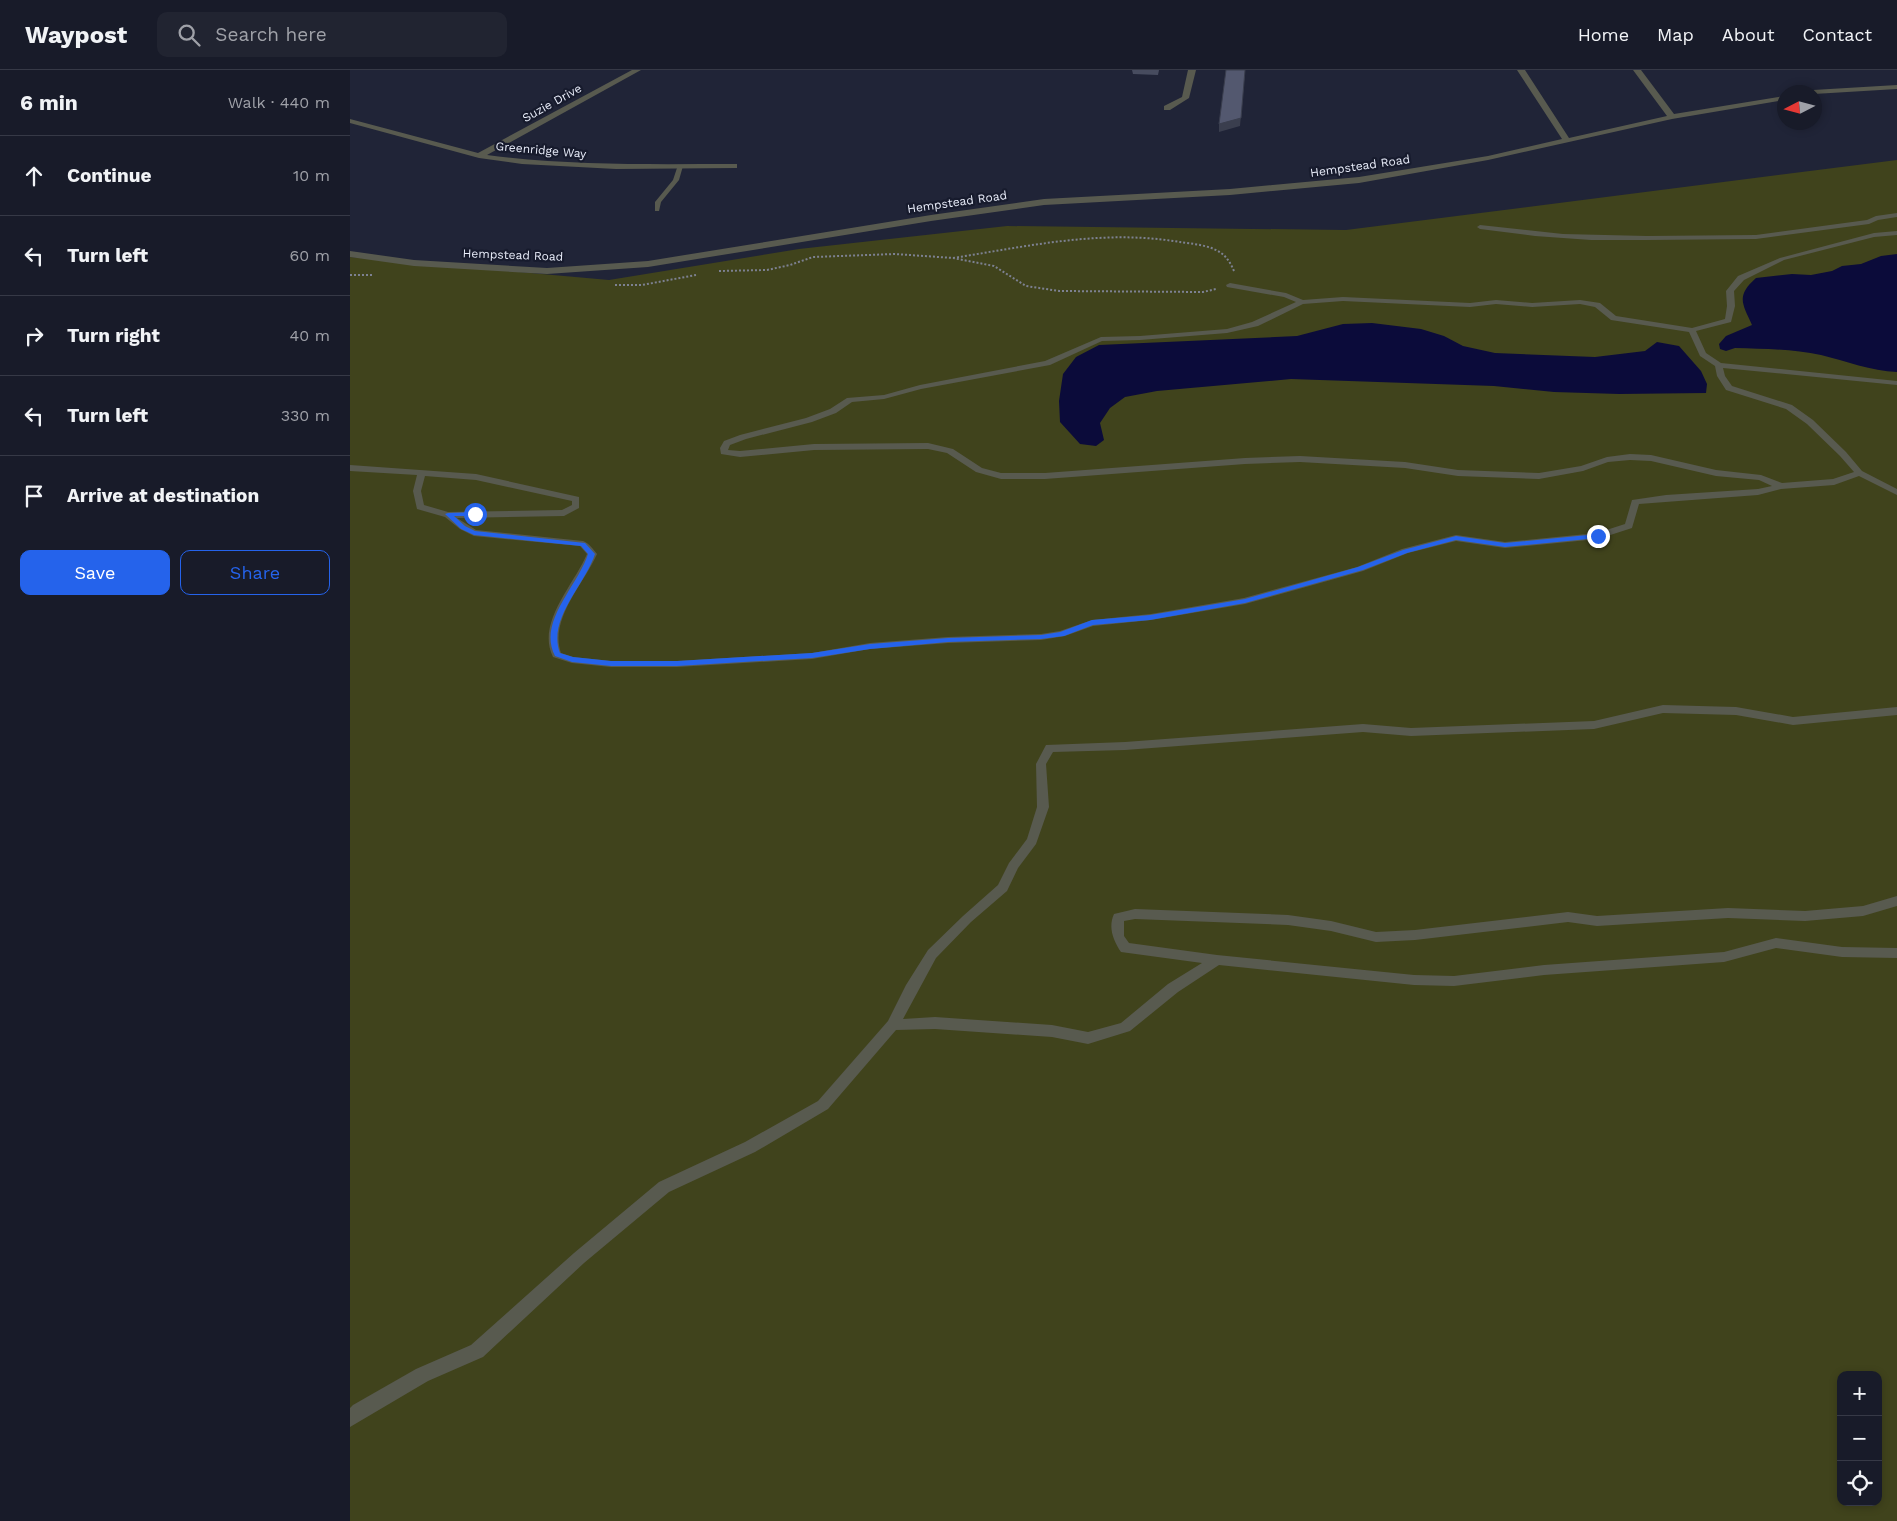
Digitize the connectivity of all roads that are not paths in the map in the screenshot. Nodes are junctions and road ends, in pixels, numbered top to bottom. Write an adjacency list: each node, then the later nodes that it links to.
1 (637, 70): 12 (street, Suzie Drive)
2 (1192, 70): 8 (street)
3 (1521, 70): 11 (street)
4 (1637, 70): 9 (street)
5 (1897, 87): 6 (street)
6 (1822, 91)
7 (1777, 99): 9 (street, Hempstead Road)
8 (1167, 108)
9 (1672, 117): 11 (street, Hempstead Road)
10 (350, 121): 12 (street, Greenridge Way)
11 (1567, 141): 19 (street, Hempstead Road)
12 (479, 156): 13 (street, Greenridge Way)
13 (680, 166): 14 (street, Greenridge Way); 15 (lane)
14 (734, 166)
15 (657, 210)
16 (1897, 215): 17 (lane)
17 (1480, 227)
18 (1897, 233): 22 (lane)
19 (350, 254)
20 (1230, 285): 21 (lane)
21 (1302, 302): 22 (lane); 28 (lane)
22 (1692, 330): 23 (lane)
23 (1719, 365): 24 (lane); 27 (lane)
24 (1897, 383)
25 (350, 468): 26 (lane)
26 (422, 472): 30 (lane); 30 (lane)
27 (1859, 474): 28 (lane); 29 (lane)
28 (1781, 486): 30 (lane)
29 (1897, 492)
30 (448, 514)
31 (1897, 711): 35 (lane)
32 (1897, 901): 34 (lane)
33 (1897, 953): 34 (lane)
34 (1217, 960): 35 (lane)
35 (893, 1025): 36 (lane)
36 (350, 1419)

